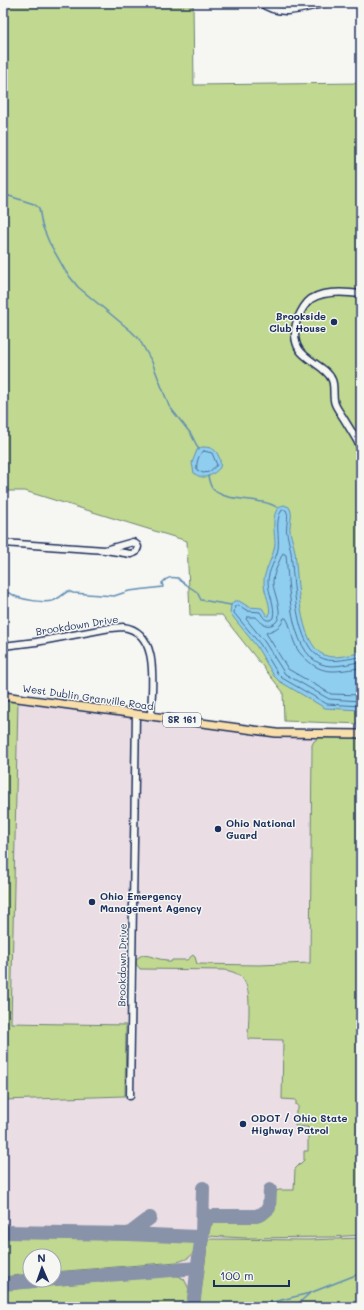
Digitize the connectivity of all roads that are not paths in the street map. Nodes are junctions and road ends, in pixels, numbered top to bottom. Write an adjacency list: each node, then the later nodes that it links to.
1 (261, 3): 2 (street)
2 (325, 3)
3 (361, 294): 4 (street)
4 (361, 448)
5 (3, 542): 6 (street)
6 (105, 550)
7 (3, 646): 10 (street, Brookdown Drive)
8 (3, 696): 9 (main road, West Dublin Granville Road / SR 161)
9 (136, 714): 10 (main road, West Dublin Granville Road / SR 161); 12 (street, Brookdown Drive)
10 (150, 716): 11 (main road, West Dublin Granville Road / SR 161)
11 (361, 734)
12 (130, 1096)

